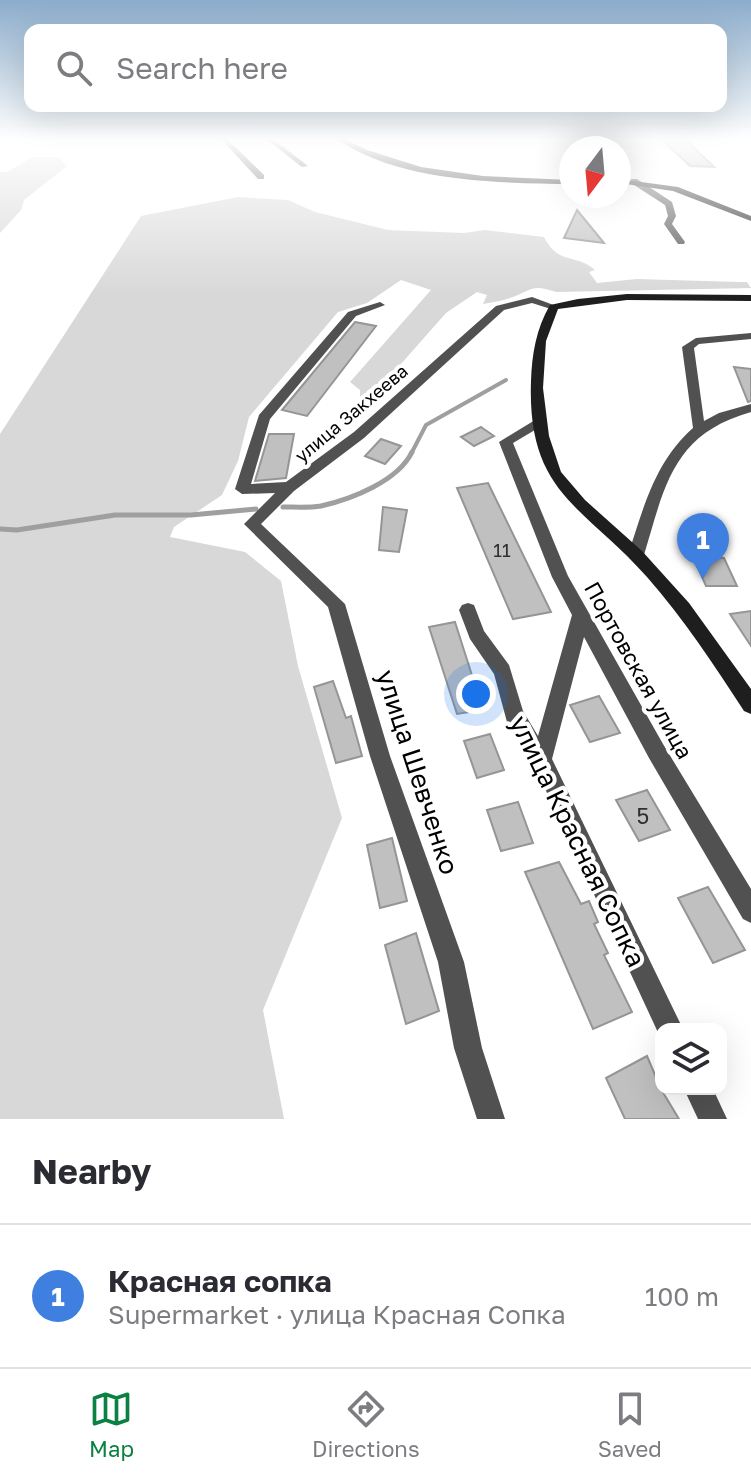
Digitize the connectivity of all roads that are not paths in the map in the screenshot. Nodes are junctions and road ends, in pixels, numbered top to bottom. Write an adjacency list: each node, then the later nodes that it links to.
1 (650, 191): 4 (street)
2 (678, 191): 3 (main road)
3 (748, 215)
4 (681, 242)
5 (751, 298): 7 (main road)
6 (380, 305): 12 (street, улица Закхеева)
7 (554, 307): 10 (main road); 12 (street, улица Закхеева)
8 (751, 336): 11 (street)
9 (751, 408): 11 (street)
10 (540, 421): 13 (main road); 15 (street, Портовская улица)
11 (699, 428): 13 (street)
12 (289, 487): 21 (street, улица Шевченко)
13 (636, 555): 16 (main road)
14 (468, 610): 17 (street, улица Красная Сопка)
15 (581, 615): 17 (street); 18 (street, Портовская улица)
16 (751, 705)
17 (542, 760): 19 (street, улица Красная Сопка)
18 (751, 911)
19 (667, 1023)
20 (701, 1095): 22 (street)
21 (491, 1119)
22 (713, 1119)

